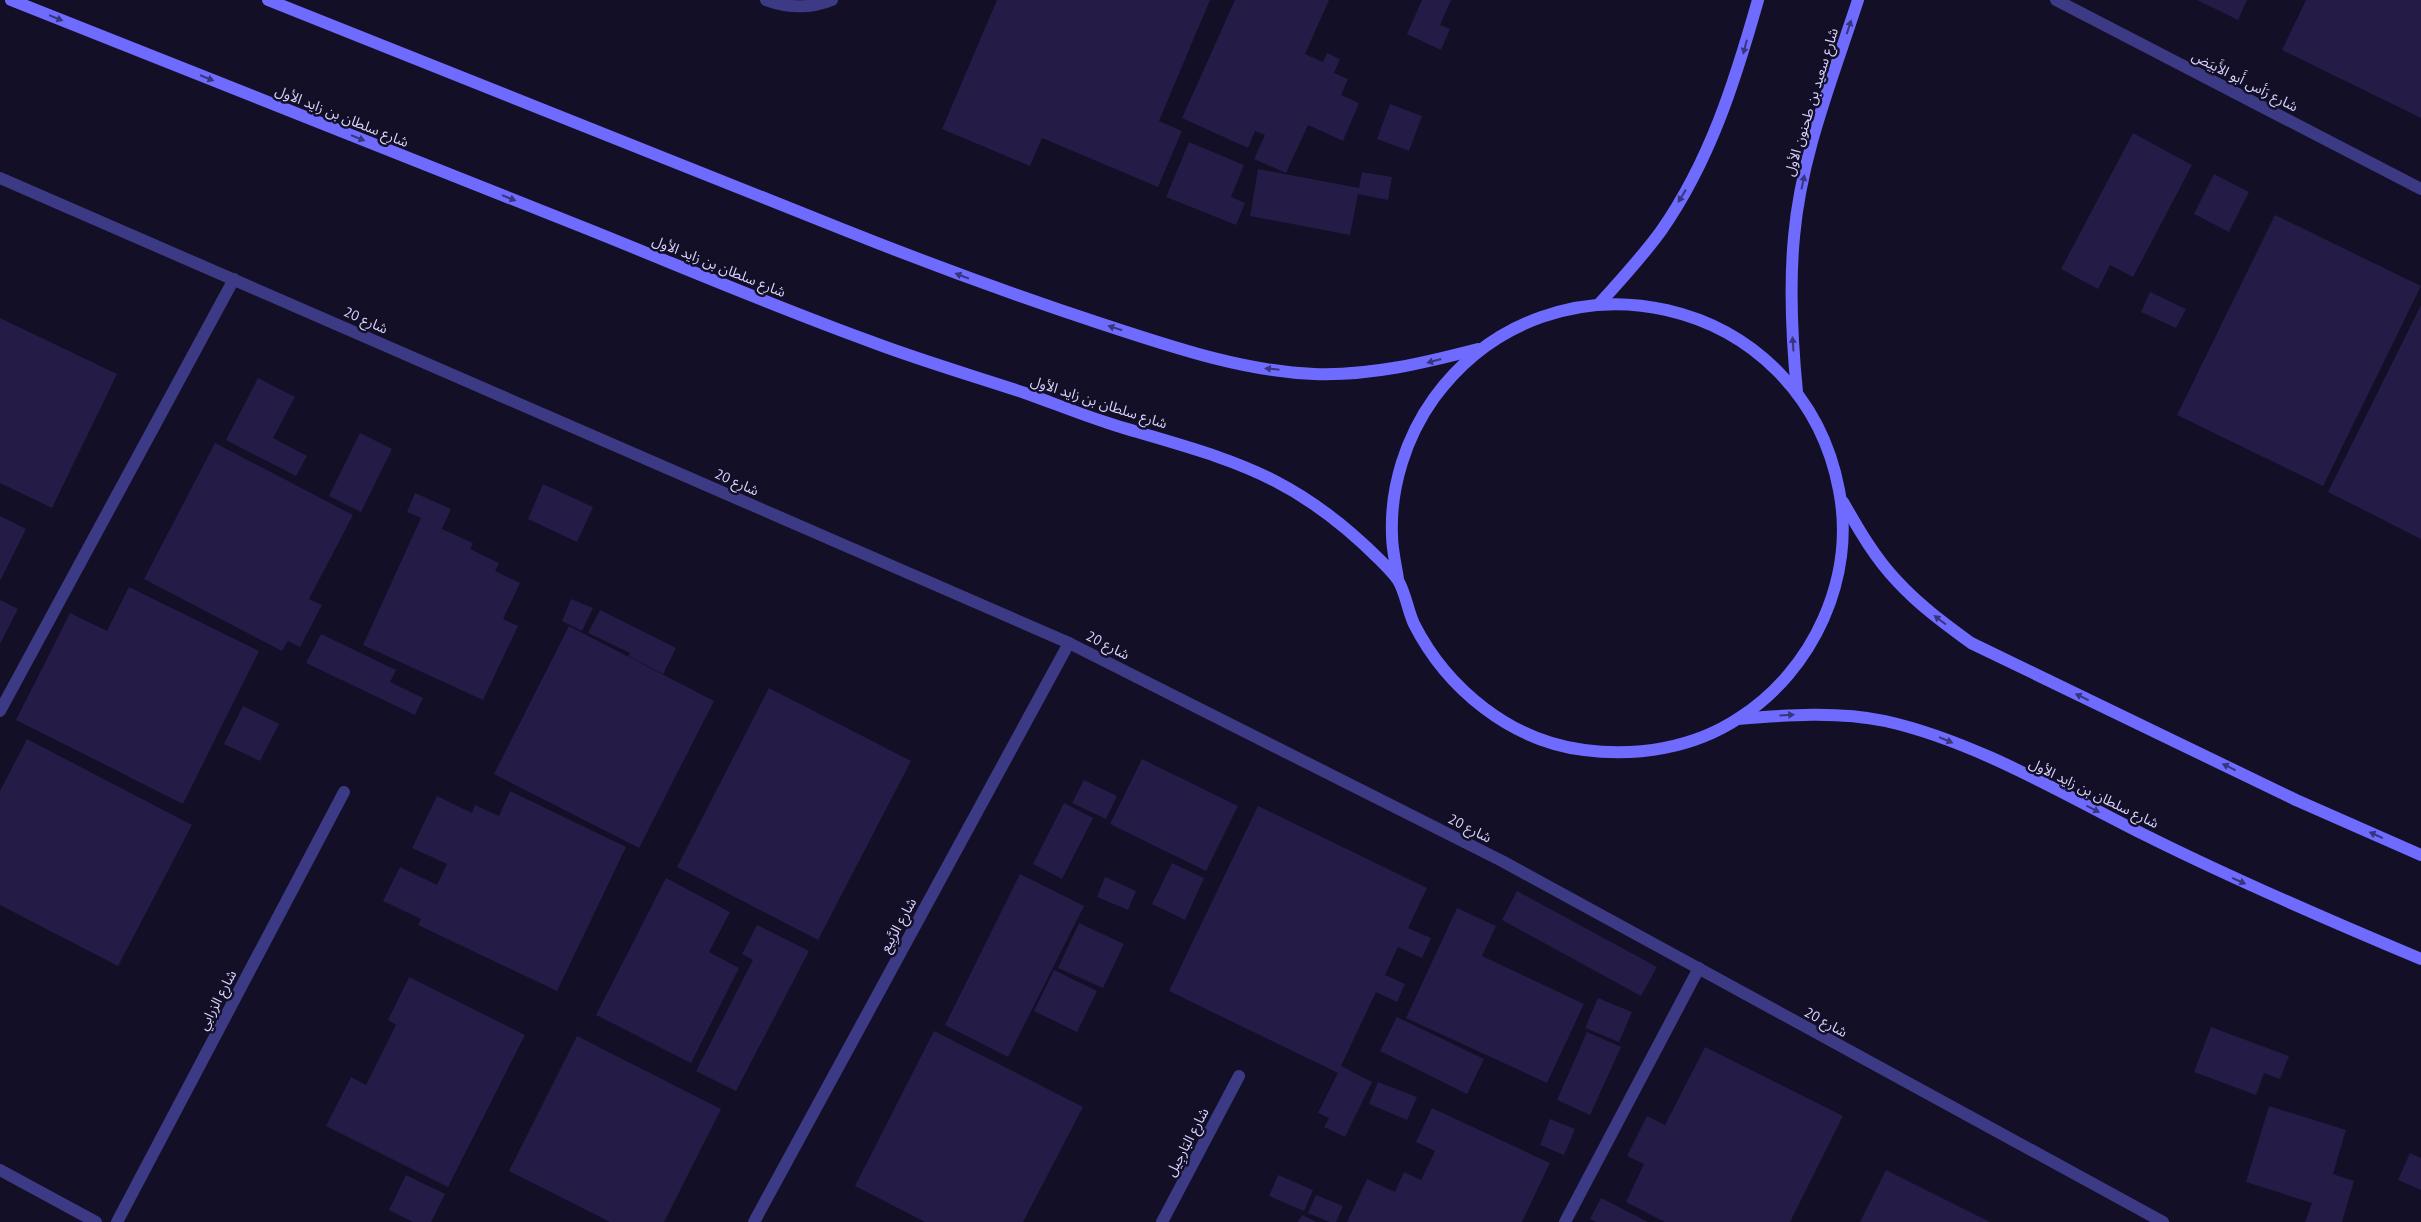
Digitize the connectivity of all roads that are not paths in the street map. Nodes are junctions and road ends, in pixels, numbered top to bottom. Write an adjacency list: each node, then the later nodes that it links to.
1 (11, 0): 15 (main road, شارع سلطان بن زايد الأول, one-way to 15)
2 (268, 0): 12 (main road, one-way to 2)
3 (766, 0): 4 (street)
4 (832, 0)
5 (1758, 0): 11 (main road, one-way to 11)
6 (1858, 0): 13 (main road, شارع سعيد بن طحنون الأول, one-way to 6)
7 (2056, 0): 9 (street, شارع رَأس أَبو الأَبيَض)
8 (0, 178): 10 (street, شارع 20)
9 (2421, 189)
10 (234, 279): 16 (street, شارع 20); 17 (street)
11 (1599, 304): 12 (main road); 13 (main road)
12 (1481, 348): 15 (main road)
13 (1797, 392): 14 (main road)
14 (1842, 501): 18 (main road); 20 (main road, one-way to 14)
15 (1398, 579): 18 (main road)
16 (1069, 643): 22 (street, شارع 20); 27 (street, شارع الرَّبِيع)
17 (0, 711)
18 (1738, 719): 21 (main road, شارع سلطان بن زايد الأول, one-way to 21)
19 (344, 792): 26 (street, شارع الزرابي)
20 (2421, 854)
21 (2421, 959)
22 (1699, 968): 29 (street); 30 (street, شارع 20)
23 (1239, 1076): 28 (street, شارع البَارجِيل)
24 (0, 1170): 25 (street)
25 (96, 1222)
26 (117, 1222)
27 (754, 1222)
28 (1162, 1222)
29 (1565, 1222)
30 (2163, 1222)

